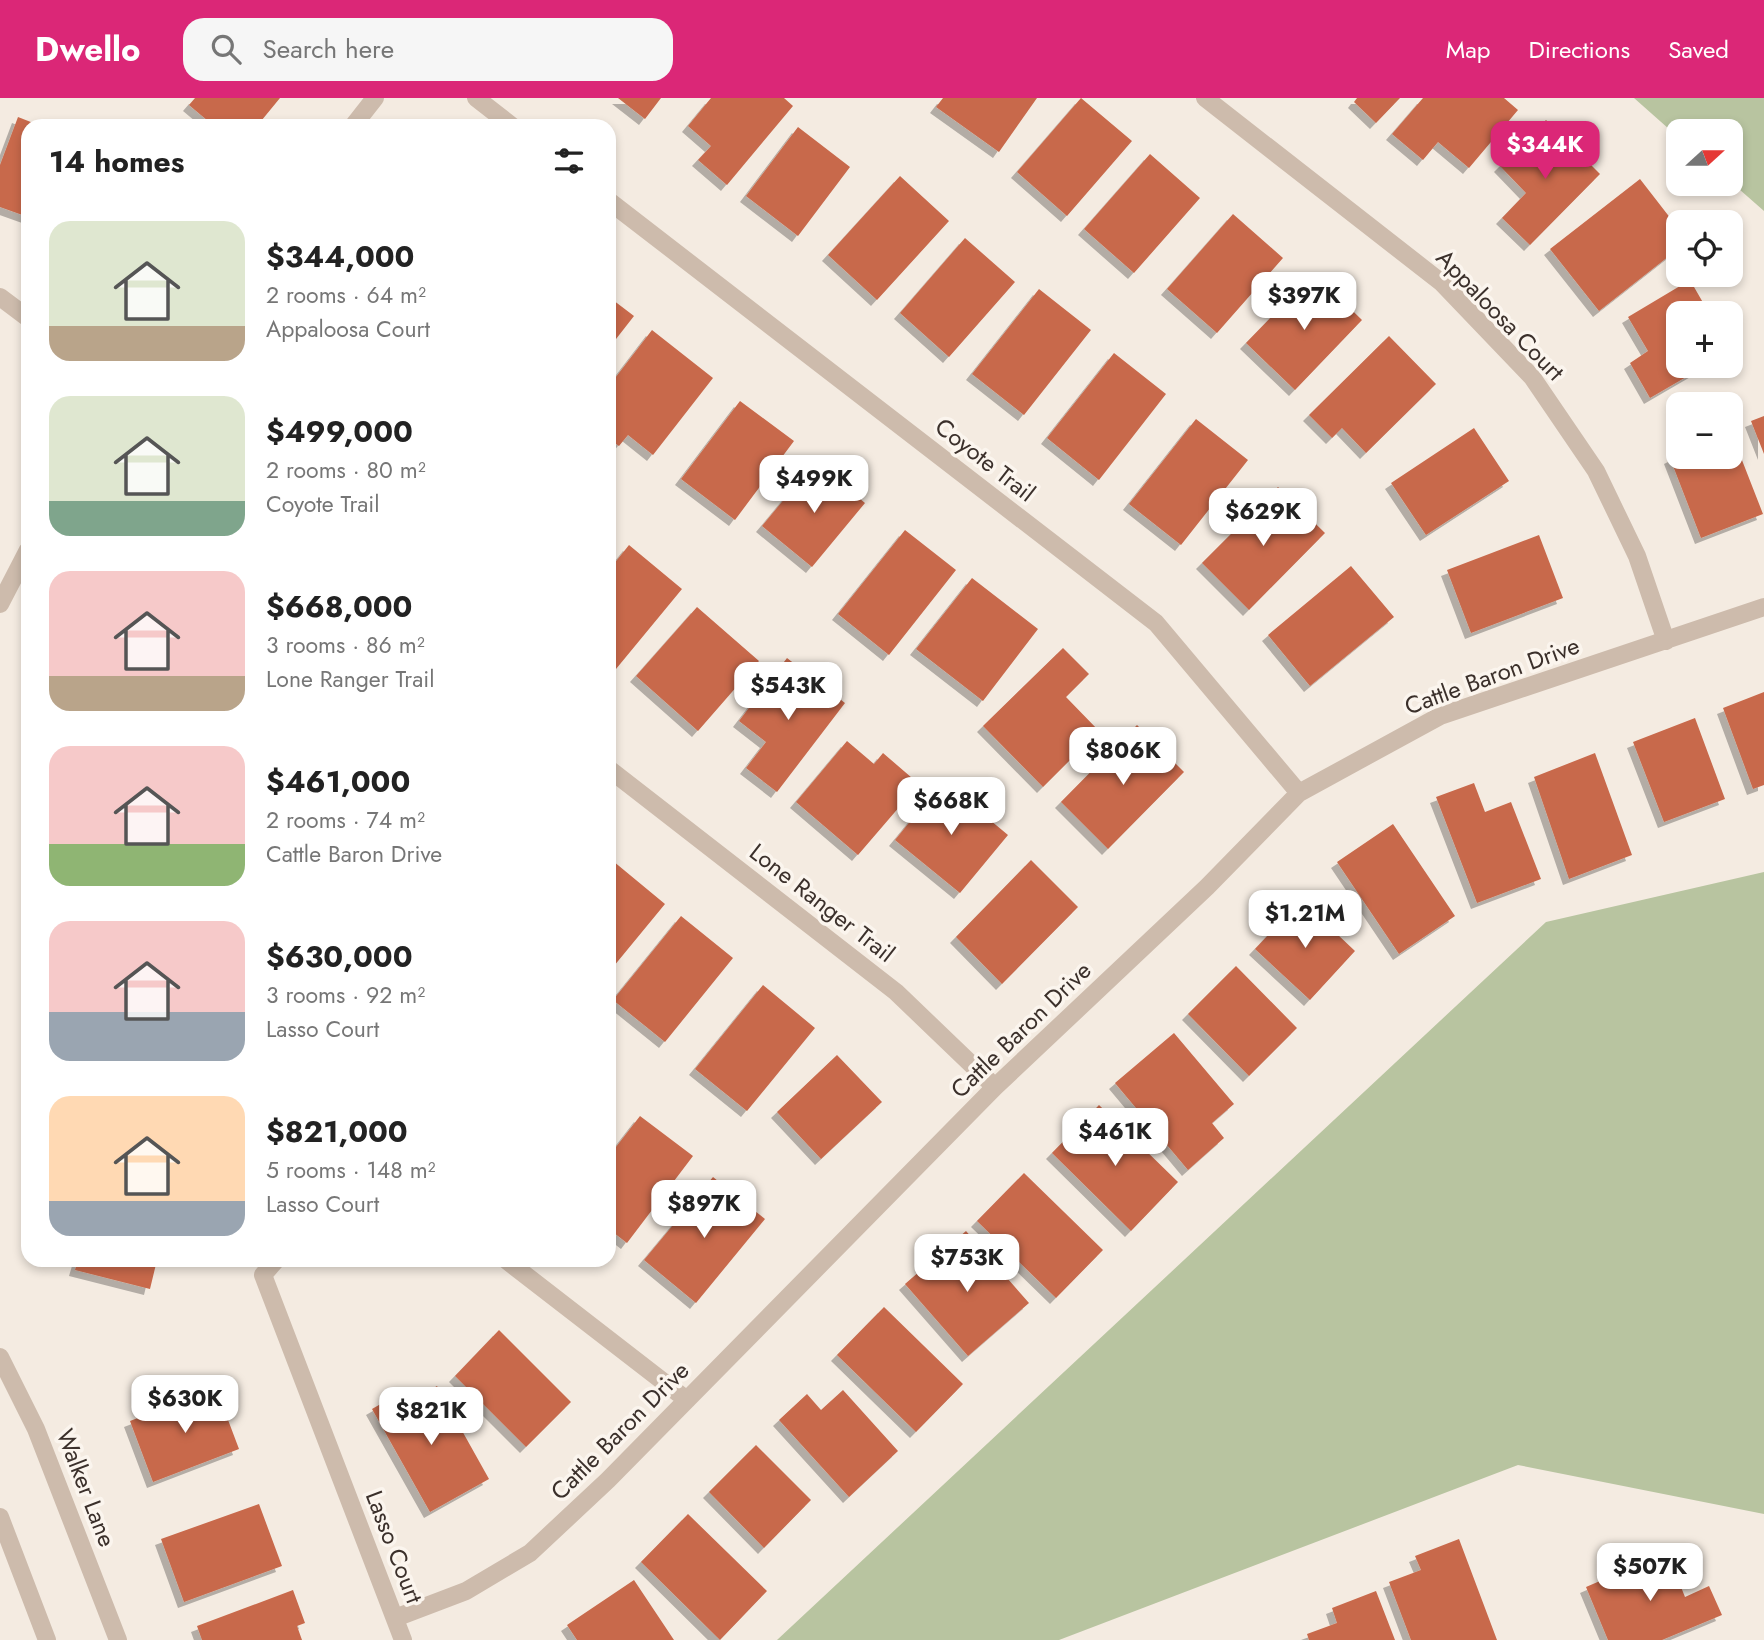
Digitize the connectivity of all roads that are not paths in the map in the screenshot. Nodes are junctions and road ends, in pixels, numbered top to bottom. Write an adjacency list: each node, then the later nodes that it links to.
1 (375, 98): 4 (street)
2 (476, 98): 5 (street)
3 (1205, 98): 12 (street, Appaloosa Court)
4 (358, 119)
5 (503, 119)
6 (616, 206): 14 (street, Coyote Trail)
7 (0, 297): 8 (street)
8 (21, 313)
9 (21, 564): 10 (street)
10 (0, 604)
11 (1764, 607): 12 (street, Cattle Baron Drive)
12 (1666, 640): 14 (street, Cattle Baron Drive)
13 (616, 774): 15 (street, Lone Ranger Trail)
14 (1299, 793): 15 (street, Cattle Baron Drive)
15 (995, 1087): 19 (street, Cattle Baron Drive)
16 (270, 1267): 21 (street, Lasso Court)
17 (515, 1267): 19 (street)
18 (0, 1358): 23 (street, Walker Lane)
19 (687, 1400): 21 (street, Cattle Baron Drive)
20 (1, 1522): 22 (street)
21 (395, 1618): 24 (street, Lasso Court)
22 (47, 1640)
23 (118, 1640)
24 (403, 1640)

